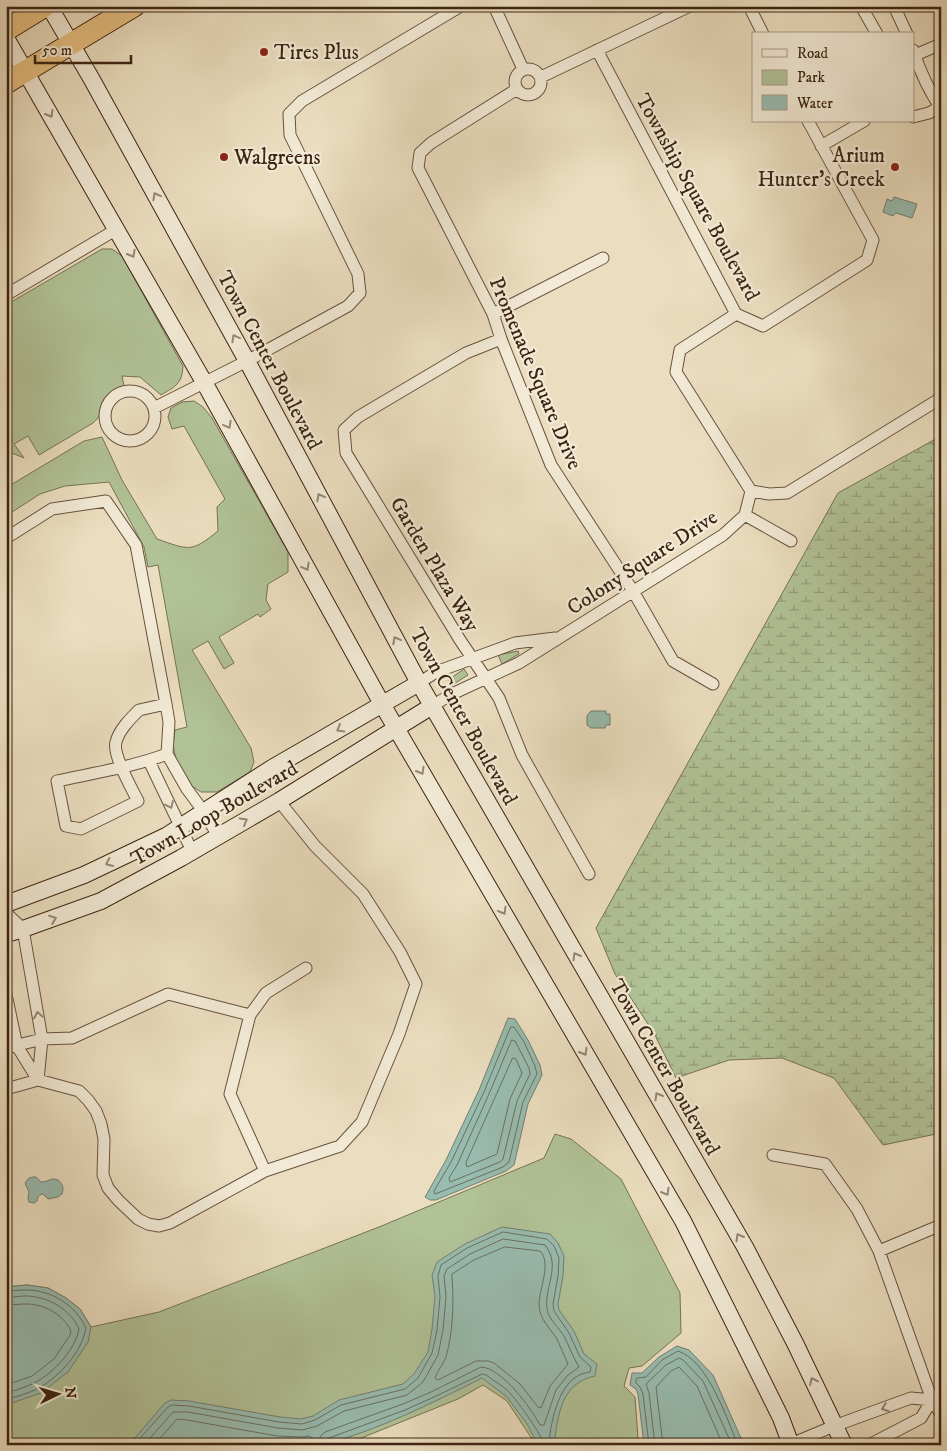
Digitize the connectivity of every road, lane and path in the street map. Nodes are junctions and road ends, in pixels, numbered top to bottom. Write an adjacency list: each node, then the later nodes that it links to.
1 (47, 6): 9 (highway); 14 (main road, Town Center Boulevard)
2 (134, 6): 14 (highway)
3 (461, 6): 34 (street)
4 (494, 6): 18 (street)
5 (690, 6): 16 (street)
6 (749, 6): 10 (street)
7 (861, 6): 11 (street)
8 (894, 6): 12 (street)
9 (6, 30)
10 (762, 32)
11 (877, 32)
12 (906, 32)
13 (6, 38): 19 (main road)
14 (71, 44): 19 (highway); 34 (main road, Town Center Boulevard, one-way to 14)
15 (941, 44): 17 (street)
16 (597, 50): 20 (street); 32 (street, Township Square Boulevard)
17 (914, 54): 23 (street)
18 (523, 69): 20 (street); 22 (street)
19 (26, 71): 21 (highway); 28 (main road, one-way to 28)
20 (541, 77): 22 (street)
21 (6, 83)
22 (517, 89): 31 (street, Promenade Square Drive)
23 (940, 108): 24 (street)
24 (914, 117)
25 (809, 122): 27 (street, Township Square Boulevard)
26 (862, 122): 27 (street)
27 (822, 146): 32 (street, Township Square Boulevard)
28 (117, 229): 30 (street); 35 (main road, one-way to 35)
29 (603, 258): 31 (street)
30 (6, 295)
31 (493, 314): 33 (street, Promenade Square Drive)
32 (736, 314): 38 (street)
33 (501, 339): 42 (street, Promenade Square Drive); 44 (street, Garden Plaza Way)
34 (247, 361): 35 (street); 46 (main road, Town Center Boulevard, one-way to 34)
35 (204, 382): 37 (street); 49 (main road, one-way to 49)
36 (941, 398): 38 (street)
37 (154, 408): 37 (street)
38 (752, 492): 39 (street, Colony Square Drive)
39 (745, 515): 41 (street, Colony Square Drive); 42 (street, Colony Square Drive)
40 (6, 538): 48 (street)
41 (791, 542)
42 (633, 591): 43 (street, Colony Square Drive); 47 (street, Promenade Square Drive)
43 (559, 638): 44 (street, Colony Square Drive); 45 (street, Colony Square Drive)
44 (472, 658): 45 (street, Garden Plaza Way); 46 (street, Colony Square Drive)
45 (484, 678): 50 (street, Colony Square Drive); 60 (street, Garden Plaza Way)
46 (419, 683): 49 (main road, Town Loop Boulevard); 50 (main road, Town Center Boulevard)
47 (713, 684)
48 (166, 704): 52 (street); 54 (street)
49 (382, 704): 51 (main road); 56 (main road, Town Loop Boulevard, one-way to 56)
50 (432, 706): 51 (main road, Town Loop Boulevard); 78 (main road, Town Center Boulevard, one-way to 50)
51 (397, 729): 55 (main road, Town Loop Boulevard); 79 (main road, one-way to 79)
52 (167, 754): 53 (street); 56 (street)
53 (149, 761): 54 (street); 57 (street, one-way to 57)
54 (121, 767): 54 (street)
55 (279, 801): 58 (main road, Town Loop Boulevard, one-way to 55); 73 (street)
56 (204, 812): 57 (main road, Town Loop Boulevard); 58 (street)
57 (180, 827): 59 (street); 61 (main road, Town Loop Boulevard, one-way to 61)
58 (218, 836): 59 (main road, Town Loop Boulevard)
59 (192, 851): 63 (main road, Town Loop Boulevard, one-way to 59)
60 (589, 874)
61 (6, 904)
62 (6, 913): 63 (street)
63 (23, 929): 64 (main road, Town Loop Boulevard); 68 (street, one-way to 63)
64 (6, 934)
65 (306, 968): 67 (street)
66 (6, 994): 69 (street)
67 (250, 1015): 68 (street); 73 (street)
68 (42, 1039): 69 (street); 70 (street)
69 (11, 1047): 70 (street)
70 (38, 1080): 71 (street); 73 (street)
71 (6, 1090)
72 (772, 1155): 75 (street)
73 (265, 1171)
74 (941, 1224): 75 (street)
75 (879, 1251): 76 (street)
76 (936, 1398): 77 (street); 78 (street, one-way to 78); 81 (street)
77 (941, 1414)
78 (834, 1426): 79 (street); 80 (main road, Town Center Boulevard)
79 (791, 1444)
80 (844, 1445)
81 (869, 1445)

